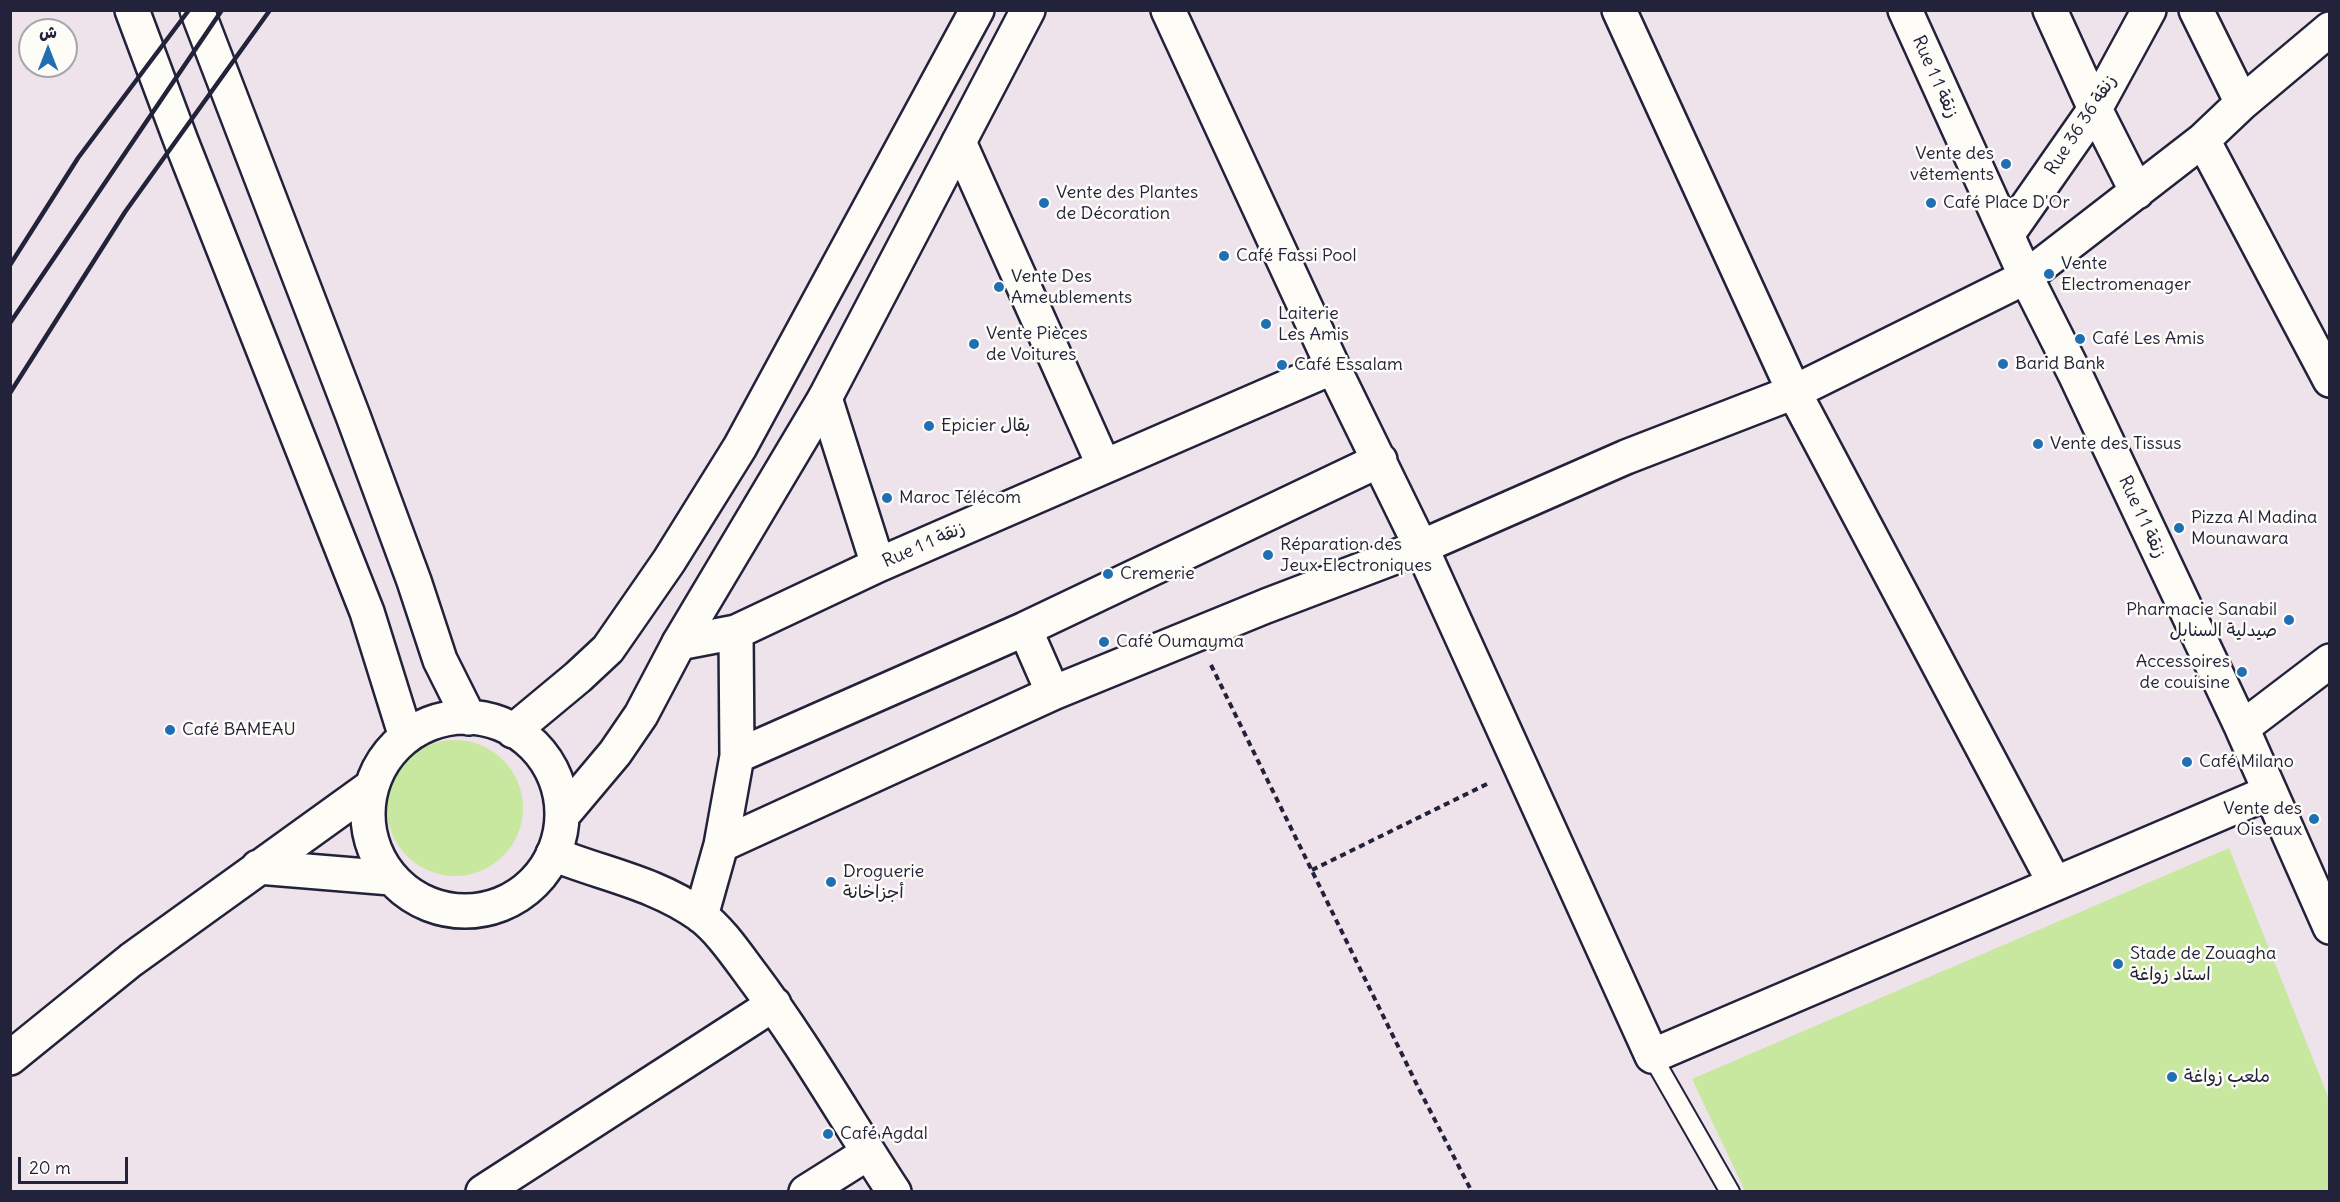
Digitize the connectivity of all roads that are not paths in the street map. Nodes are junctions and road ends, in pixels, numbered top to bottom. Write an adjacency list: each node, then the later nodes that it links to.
1 (132, 10): 35 (street)
2 (197, 10): 32 (street)
3 (977, 10): 34 (street)
4 (1028, 10): 15 (street)
5 (1168, 10): 19 (street)
6 (1619, 10): 21 (street)
7 (1905, 10): 17 (street, Rue 1 زنقة 1)
8 (2050, 10): 13 (street)
9 (2150, 10): 13 (street, Rue 36 زنقة 36)
10 (2196, 10): 12 (street)
11 (2330, 29): 12 (street)
12 (2242, 103): 14 (street)
13 (2095, 109): 16 (street); 17 (street, Rue 36 زنقة 36)
14 (2203, 140): 16 (street); 20 (street)
15 (959, 142): 22 (street); 24 (street)
16 (2137, 192): 18 (street)
17 (2007, 235): 18 (street, Rue 1 زنقة 1)
18 (2026, 277): 21 (street); 33 (street, Rue 1 زنقة 1)
19 (1333, 367): 23 (street); 24 (street, Rue 1 زنقة 1)
20 (2328, 374)
21 (1794, 392): 25 (street); 44 (street)
22 (825, 398): 26 (street); 29 (street)
23 (1380, 460): 25 (street); 27 (street)
24 (1104, 466): 26 (street, Rue 1 زنقة 1)
25 (1421, 547): 31 (street); 48 (street)
26 (878, 565): 28 (street, Rue 1 زنقة 1)
27 (1025, 629): 31 (street); 36 (street)
28 (736, 632): 29 (street, Rue 1 زنقة 1); 36 (street)
29 (679, 643): 39 (street)
30 (2330, 661): 33 (street)
31 (1053, 693): 40 (street)
32 (469, 718): 34 (street); 35 (street)
33 (2242, 728): 38 (street, Rue 1 زنقة 1)
34 (513, 731): 39 (street)
35 (406, 737): 37 (street)
36 (738, 756): 40 (street)
37 (371, 787): 42 (street); 43 (street)
38 (2270, 792): 44 (street); 46 (street, Rue 1 زنقة 1)
39 (562, 816): 41 (street)
40 (721, 845): 45 (street)
41 (553, 854): 43 (street); 45 (street)
42 (258, 867): 43 (street); 49 (street)
43 (391, 878)
44 (2055, 884): 48 (street)
45 (701, 916): 47 (street)
46 (2330, 927)
47 (774, 1004): 50 (street); 51 (street)
48 (1652, 1056): 54 (lane)
49 (10, 1058)
50 (868, 1153): 52 (street); 53 (street)
51 (483, 1191)
52 (806, 1191)
53 (894, 1191)
54 (1730, 1191)

